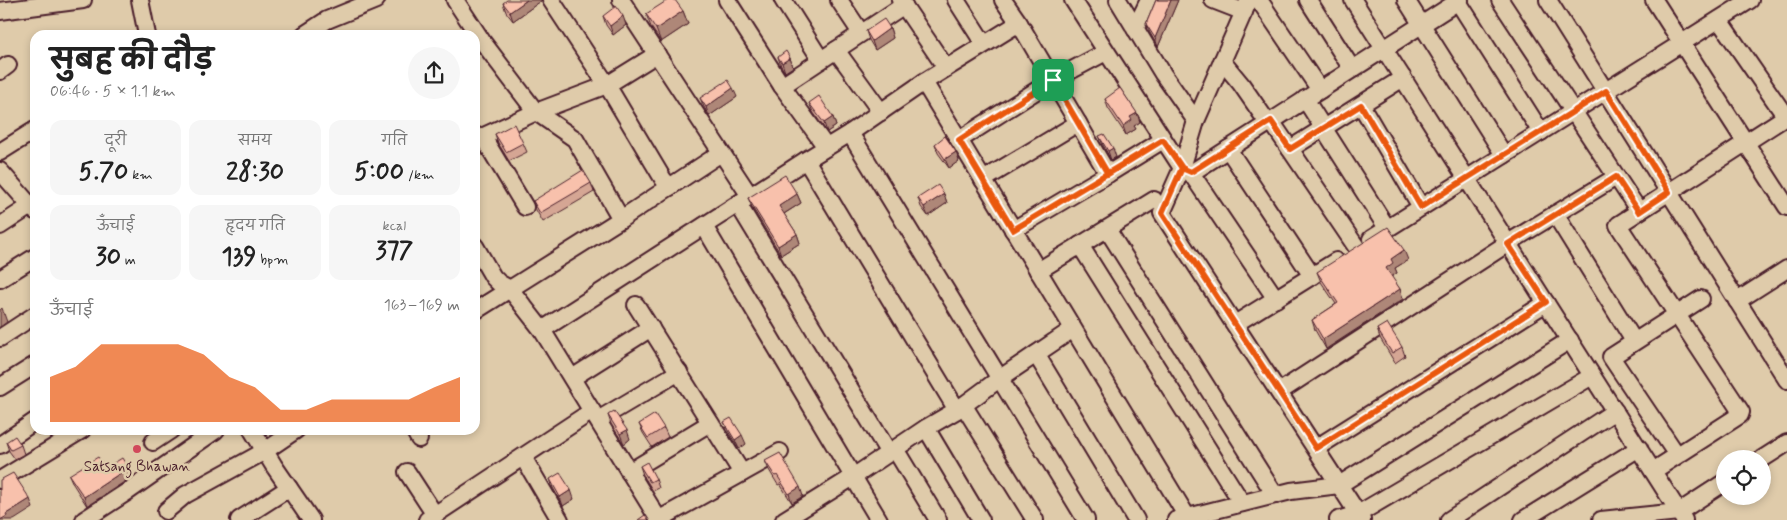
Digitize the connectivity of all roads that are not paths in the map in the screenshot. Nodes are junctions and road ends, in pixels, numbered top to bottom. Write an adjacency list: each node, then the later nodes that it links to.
1 (83, 0): 27 (street)
2 (140, 0): 34 (street)
3 (376, 0): 35 (street)
4 (456, 0): 36 (street)
5 (551, 0): 52 (street)
6 (621, 0): 31 (street)
7 (727, 0): 53 (street)
8 (782, 0): 45 (street)
9 (838, 0): 37 (street)
10 (956, 0): 40 (street)
11 (1072, 0): 43 (street)
12 (1118, 0): 33 (street)
13 (1149, 0): 33 (street)
14 (1213, 0): 26 (street)
15 (1259, 0): 54 (street)
16 (1308, 0): 48 (street)
17 (1353, 0): 41 (street)
18 (1406, 0): 32 (street)
19 (1458, 0): 32 (street); 66 (street)
20 (1500, 0): 58 (street)
21 (1548, 0): 55 (street)
22 (1654, 0): 39 (street)
23 (1005, 1): 30 (street)
24 (1743, 2): 29 (street)
25 (902, 3): 37 (street); 47 (street)
26 (1246, 6): 46 (street)
27 (0, 11)
28 (653, 14): 31 (street)
29 (1719, 20): 39 (street); 61 (street)
30 (1019, 23): 40 (street); 50 (street)
31 (638, 24): 44 (street)
32 (1422, 24): 41 (street); 79 (street)
33 (1135, 29): 62 (street)
34 (146, 30)
35 (312, 30)
36 (472, 30)
37 (861, 33): 42 (street)
38 (480, 43): 59 (street)
39 (1682, 43): 55 (street); 73 (street)
40 (984, 44): 47 (street)
41 (1384, 48): 48 (street); 49 (street)
42 (836, 50): 45 (street); 60 (street)
43 (1106, 52): 50 (street); 72 (street)
44 (657, 54): 52 (street); 78 (street)
45 (821, 60): 53 (street)
46 (1222, 60): 62 (street); 63 (street)
47 (946, 68): 51 (street)
48 (1352, 69): 54 (street)
49 (1403, 78): 57 (street); 85 (street)
50 (1053, 80): 64 (street); 71 (street)
51 (924, 82): 60 (street); 71 (street)
52 (607, 85): 59 (street); 87 (street)
53 (782, 86): 74 (street)
54 (1320, 90): 56 (street)
55 (1606, 91): 58 (street); 88 (street)
56 (1305, 99): 63 (street); 65 (street)
57 (1361, 105): 65 (street); 92 (street)
58 (1574, 111): 66 (street); 84 (street)
59 (536, 112): 69 (street); 98 (street)
60 (881, 112): 68 (street)
61 (1786, 117): 73 (street)
62 (1196, 120): 81 (street)
63 (1270, 122): 75 (street); 76 (street)
64 (1078, 123): 83 (street); 86 (street)
65 (1324, 128): 76 (street); 101 (street)
66 (1542, 132): 79 (street)
67 (30, 133): 77 (street)
68 (850, 133): 74 (street); 134 (street)
69 (480, 138)
70 (480, 140): 94 (street)
71 (959, 140): 86 (street)
72 (1163, 140): 81 (street); 83 (street)
73 (1746, 143): 88 (street); 93 (street)
74 (826, 147): 80 (street)
75 (1228, 149): 81 (street); 111 (street)
76 (1290, 149): 106 (street)
77 (0, 152)
78 (722, 153): 87 (street); 89 (street)
79 (1504, 155): 85 (street)
80 (806, 160): 89 (street); 138 (street)
81 (1186, 170): 114 (street); 122 (street)
82 (0, 171): 91 (street)
83 (1108, 174): 103 (street)
84 (1616, 177): 96 (street); 97 (street)
85 (1467, 178): 92 (street); 104 (street)
86 (983, 180): 103 (street)
87 (670, 187): 98 (street)
88 (1669, 192): 96 (street); 116 (street)
89 (744, 200): 100 (street); 155 (street)
90 (1154, 200): 102 (street)
91 (30, 203)
92 (1421, 207): 101 (street)
93 (1787, 207)
94 (525, 208)
95 (30, 209): 99 (street)
96 (1639, 212): 120 (street)
97 (1555, 214): 104 (street); 128 (street)
98 (621, 219): 113 (street)
99 (0, 226)
100 (704, 226): 125 (street); 164 (street)
101 (1387, 228): 106 (street)
102 (1107, 229): 105 (street); 169 (street)
103 (1013, 230): 110 (street)
104 (1508, 244): 117 (street); 137 (street)
105 (1080, 245): 110 (street); 170 (street)
106 (1357, 248): 111 (street)
107 (480, 254): 113 (street)
108 (30, 260): 112 (street)
109 (1787, 269): 116 (street)
110 (1038, 271): 124 (street)
111 (1312, 276): 114 (street)
112 (0, 279)
113 (510, 289): 119 (street); 125 (street)
114 (1276, 299): 122 (street)
115 (1701, 299): 120 (street)
116 (1737, 301): 135 (street)
117 (1546, 302): 127 (street); 152 (street)
118 (636, 305): 123 (street)
119 (480, 308)
120 (1677, 315): 128 (street); 158 (street)
121 (30, 319): 126 (street)
122 (1235, 324): 137 (street)
123 (651, 328): 131 (street); 133 (street)
124 (1073, 329): 129 (street); 175 (street)
125 (542, 330): 133 (street)
126 (0, 338)
127 (1570, 340): 132 (street); 166 (street)
128 (1634, 341): 158 (street)
129 (1036, 354): 134 (street); 187 (street)
130 (30, 368): 136 (street)
131 (678, 372): 140 (street); 141 (street)
132 (1592, 376): 139 (street); 173 (street)
133 (572, 378): 140 (street)
134 (999, 379): 138 (street); 186 (street)
135 (1787, 380)
136 (0, 387)
137 (1279, 392): 152 (street)
138 (960, 408): 143 (street); 185 (street)
139 (1615, 411): 153 (street); 189 (street)
140 (595, 415): 159 (street); 162 (street)
141 (710, 423): 162 (street); 163 (street)
142 (30, 424): 151 (street)
143 (926, 428): 155 (street); 184 (street)
144 (74, 435): 165 (street)
145 (164, 435): 149 (street)
146 (209, 435): 176 (street)
147 (255, 435): 154 (street)
148 (289, 435): 154 (street)
149 (153, 442)
150 (1787, 442): 157 (street)
151 (0, 445)
152 (1316, 448): 166 (street)
153 (1639, 448): 160 (street); 190 (street)
154 (265, 451): 167 (street); 171 (street)
155 (892, 451): 164 (street); 183 (street)
156 (780, 452): 163 (street)
157 (1771, 453)
158 (1677, 455): 160 (street)
159 (523, 457): 174 (street); 179 (street)
160 (1653, 471): 172 (street)
161 (407, 472): 174 (street)
162 (630, 472): 180 (street)
163 (742, 473): 180 (street)
164 (854, 477): 181 (street); 182 (street)
165 (0, 480)
166 (1339, 485): 169 (street); 173 (street)
167 (289, 488): 177 (street); 178 (street)
168 (1716, 489): 172 (street)
169 (1275, 495): 170 (street)
170 (1242, 503): 175 (street)
171 (166, 510)
172 (1682, 516): 191 (street)
173 (1360, 517): 188 (street)
174 (431, 518)
175 (1184, 519)
176 (84, 520)
177 (239, 520)
178 (311, 520)
179 (559, 520)
180 (659, 520)
181 (784, 520)
182 (879, 520)
183 (938, 520)
184 (981, 520)
185 (1035, 520)
186 (1086, 520)
187 (1136, 520)
188 (1338, 520)
189 (1449, 520)
190 (1524, 520)
191 (1602, 520)

